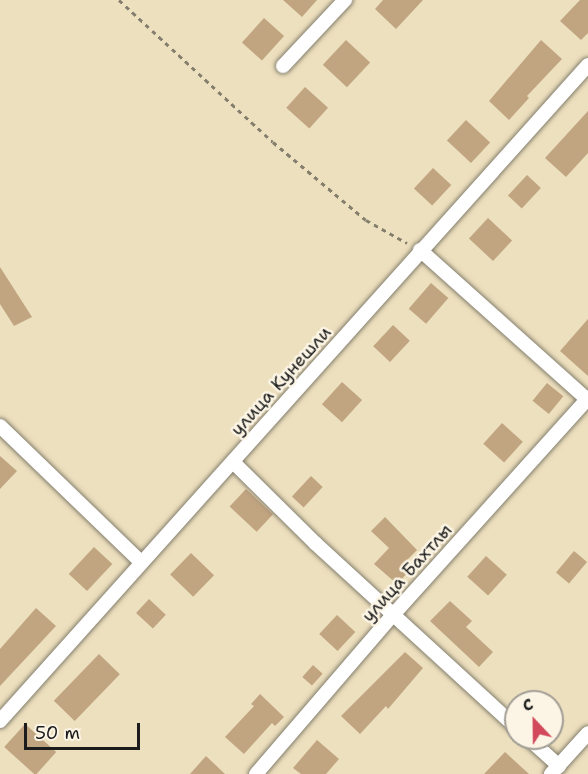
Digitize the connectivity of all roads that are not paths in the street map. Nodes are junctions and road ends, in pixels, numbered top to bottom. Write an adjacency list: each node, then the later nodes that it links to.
1 (345, 0): 3 (street)
2 (588, 65): 4 (street, улица Кунешли)
3 (283, 66)
4 (420, 250): 5 (street); 7 (street, улица Кунешли)
5 (588, 399): 9 (street, улица Бахтлы)
6 (0, 426): 8 (street)
7 (233, 462): 8 (street, улица Кунешли); 9 (street)
8 (141, 562): 11 (street, улица Кунешли)
9 (392, 616): 10 (street); 15 (street, улица Бахтлы)
10 (504, 716)
11 (0, 721)
12 (588, 733): 14 (street)
13 (538, 750): 14 (street)
14 (555, 770)
15 (256, 774)

